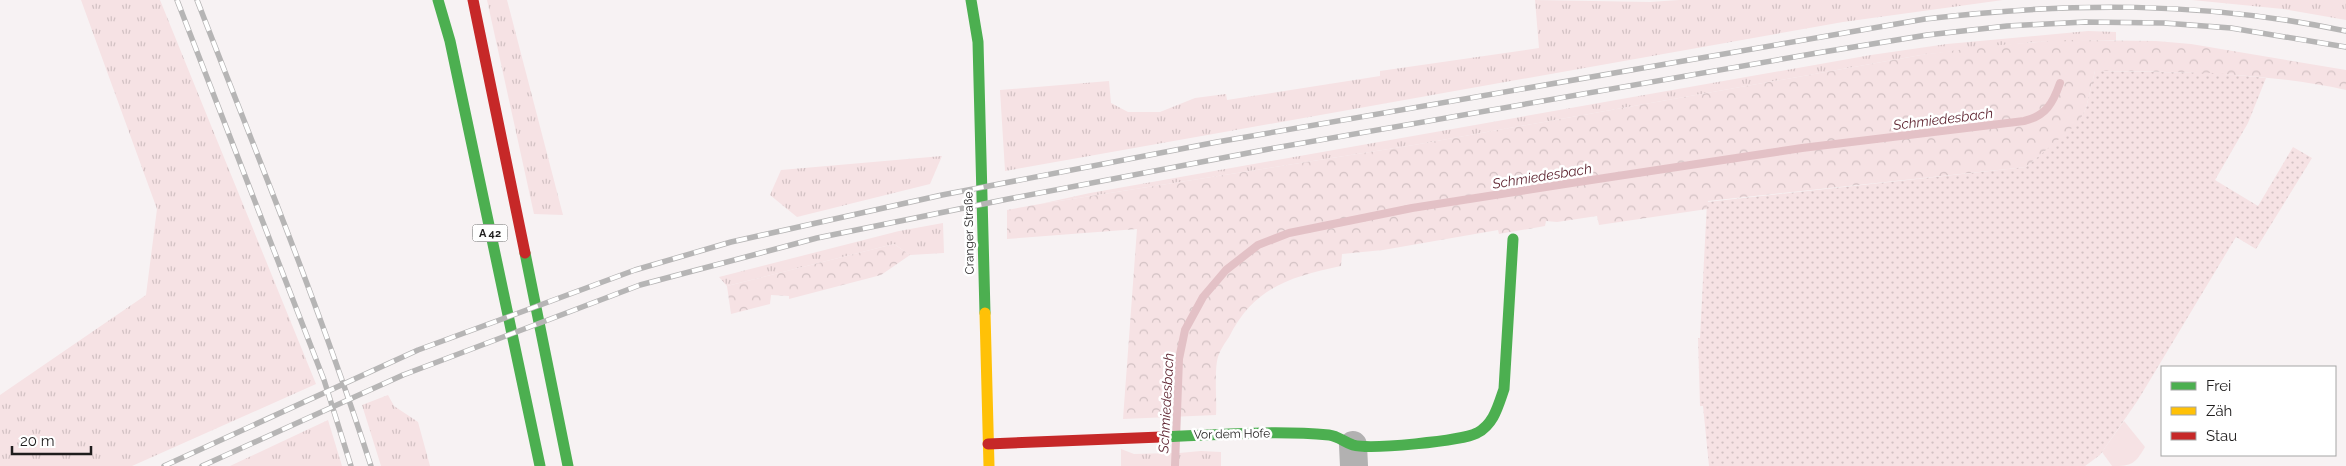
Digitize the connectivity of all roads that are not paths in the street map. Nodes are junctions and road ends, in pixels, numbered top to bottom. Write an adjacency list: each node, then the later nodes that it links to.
1 (438, 0): 7 (main road, A 42)
2 (473, 0): 8 (main road, A 42)
3 (972, 0): 5 (main road, Cranger Straße)
4 (1513, 239): 6 (main road, Vor dem Hofe)
5 (988, 444): 6 (main road, Vor dem Hofe); 9 (main road, Cranger Straße)
6 (1354, 456)
7 (540, 466)
8 (568, 466)
9 (989, 466)

